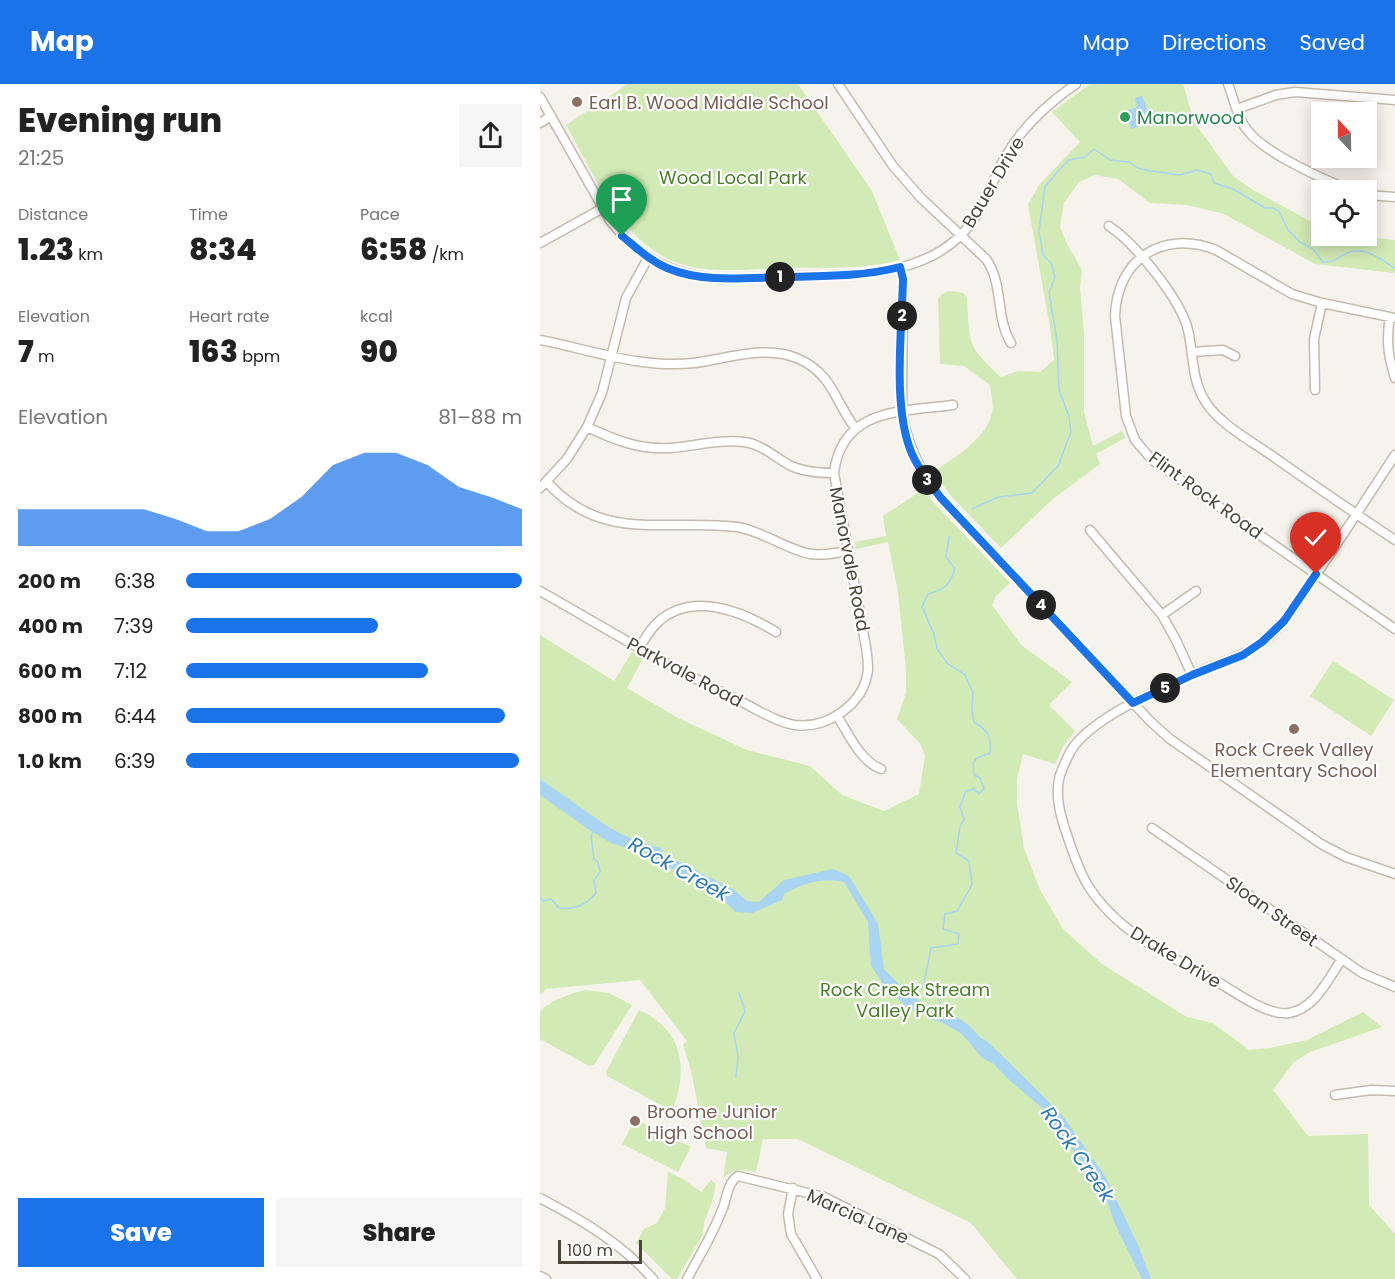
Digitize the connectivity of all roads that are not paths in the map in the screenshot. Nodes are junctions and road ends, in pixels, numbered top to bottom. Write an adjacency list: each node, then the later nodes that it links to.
1 (838, 84): 14 (street)
2 (1076, 84): 14 (street, Bauer Drive)
3 (1228, 84): 6 (street)
4 (540, 97): 7 (street, Bauer Drive)
5 (1395, 100): 6 (street)
6 (1237, 109): 9 (street)
7 (552, 116): 8 (street); 12 (street, Bauer Drive)
8 (540, 123)
9 (1327, 180)
10 (1377, 196): 11 (street)
11 (1395, 197)
12 (603, 208): 15 (street); 17 (street, Bauer Drive)
13 (1109, 226): 16 (street)
14 (960, 235): 18 (street, Bauer Drive); 22 (street)
15 (540, 243)
16 (1141, 257): 19 (street, Flint Rock Road); 23 (street); 39 (street, Flint Rock Road)
17 (648, 258): 18 (street, Bauer Drive); 25 (street)
18 (900, 267): 29 (street)
19 (1322, 303): 20 (street, Flint Rock Road); 27 (street)
20 (1392, 318): 26 (street)
21 (540, 340): 25 (street)
22 (1011, 343)
23 (1192, 352): 24 (street); 35 (street)
24 (1235, 356)
25 (611, 357): 30 (street); 31 (street)
26 (1395, 378)
27 (1315, 390)
28 (953, 405): 29 (street, Manorvale Road)
29 (902, 412): 31 (street, Manorvale Road); 47 (street)
30 (587, 427): 33 (street); 34 (street)
31 (856, 429): 33 (street, Manorvale Road)
32 (1395, 455): 35 (street, Drake Drive)
33 (834, 473): 38 (street, Manorvale Road)
34 (544, 485): 38 (street)
35 (1356, 514): 37 (street); 39 (street, Drake Drive)
36 (1090, 530): 42 (street)
37 (1395, 540)
38 (848, 550): 48 (street, Manorvale Road)
39 (1316, 574): 43 (street, Flint Rock Road); 46 (street, Drake Drive)
40 (540, 591): 45 (street, Parkvale Road)
41 (1196, 591): 42 (street)
42 (1162, 615): 46 (street)
43 (1395, 629)
44 (776, 632): 45 (street)
45 (639, 648): 48 (street, Parkvale Road)
46 (1192, 675): 47 (street, Drake Drive)
47 (1133, 703): 51 (street); 52 (street, Drake Drive)
48 (837, 716): 49 (street)
49 (881, 769)
50 (1152, 828): 52 (street, Sloan Street)
51 (1395, 874)
52 (1342, 959): 53 (street, Sloan Street)
53 (1395, 987)
54 (1395, 1091): 55 (street)
55 (1335, 1095)
56 (793, 1188): 59 (street, Marcia Lane); 62 (street, Marcia Lane); 63 (street)
57 (540, 1198): 61 (street)
58 (540, 1276): 60 (street)
59 (962, 1278)
60 (546, 1279)
61 (653, 1279)
62 (687, 1279)
63 (817, 1279)

